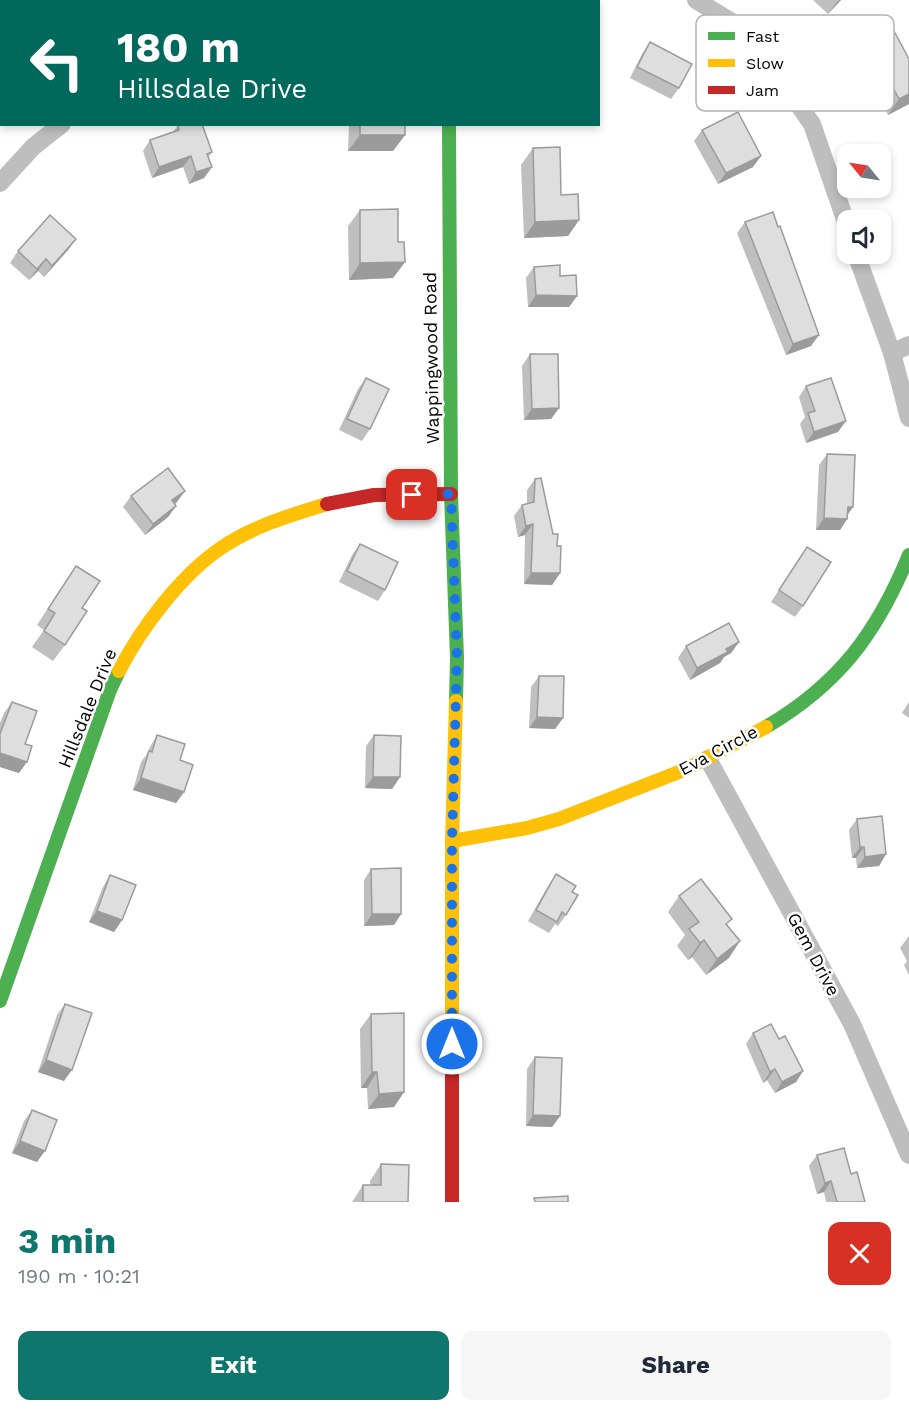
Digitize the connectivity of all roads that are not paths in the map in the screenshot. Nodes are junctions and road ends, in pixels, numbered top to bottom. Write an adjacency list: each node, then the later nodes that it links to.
1 (696, 0): 2 (street)
2 (720, 15)
3 (803, 111): 7 (street)
4 (59, 126): 6 (street)
5 (449, 126): 12 (street, Wappingwood Road)
6 (0, 183)
7 (842, 210)
8 (860, 264): 10 (street)
9 (909, 345): 10 (street)
10 (892, 353): 11 (street)
11 (909, 418)
12 (451, 494): 15 (street, Wappingwood Road); 16 (street, Hillsdale Drive)
13 (909, 555): 14 (street, Eva Circle)
14 (708, 759): 15 (street, Eva Circle); 17 (street, Gem Drive)
15 (452, 841): 18 (street, Wappingwood Road)
16 (0, 1001)
17 (909, 1155)
18 (452, 1202)

